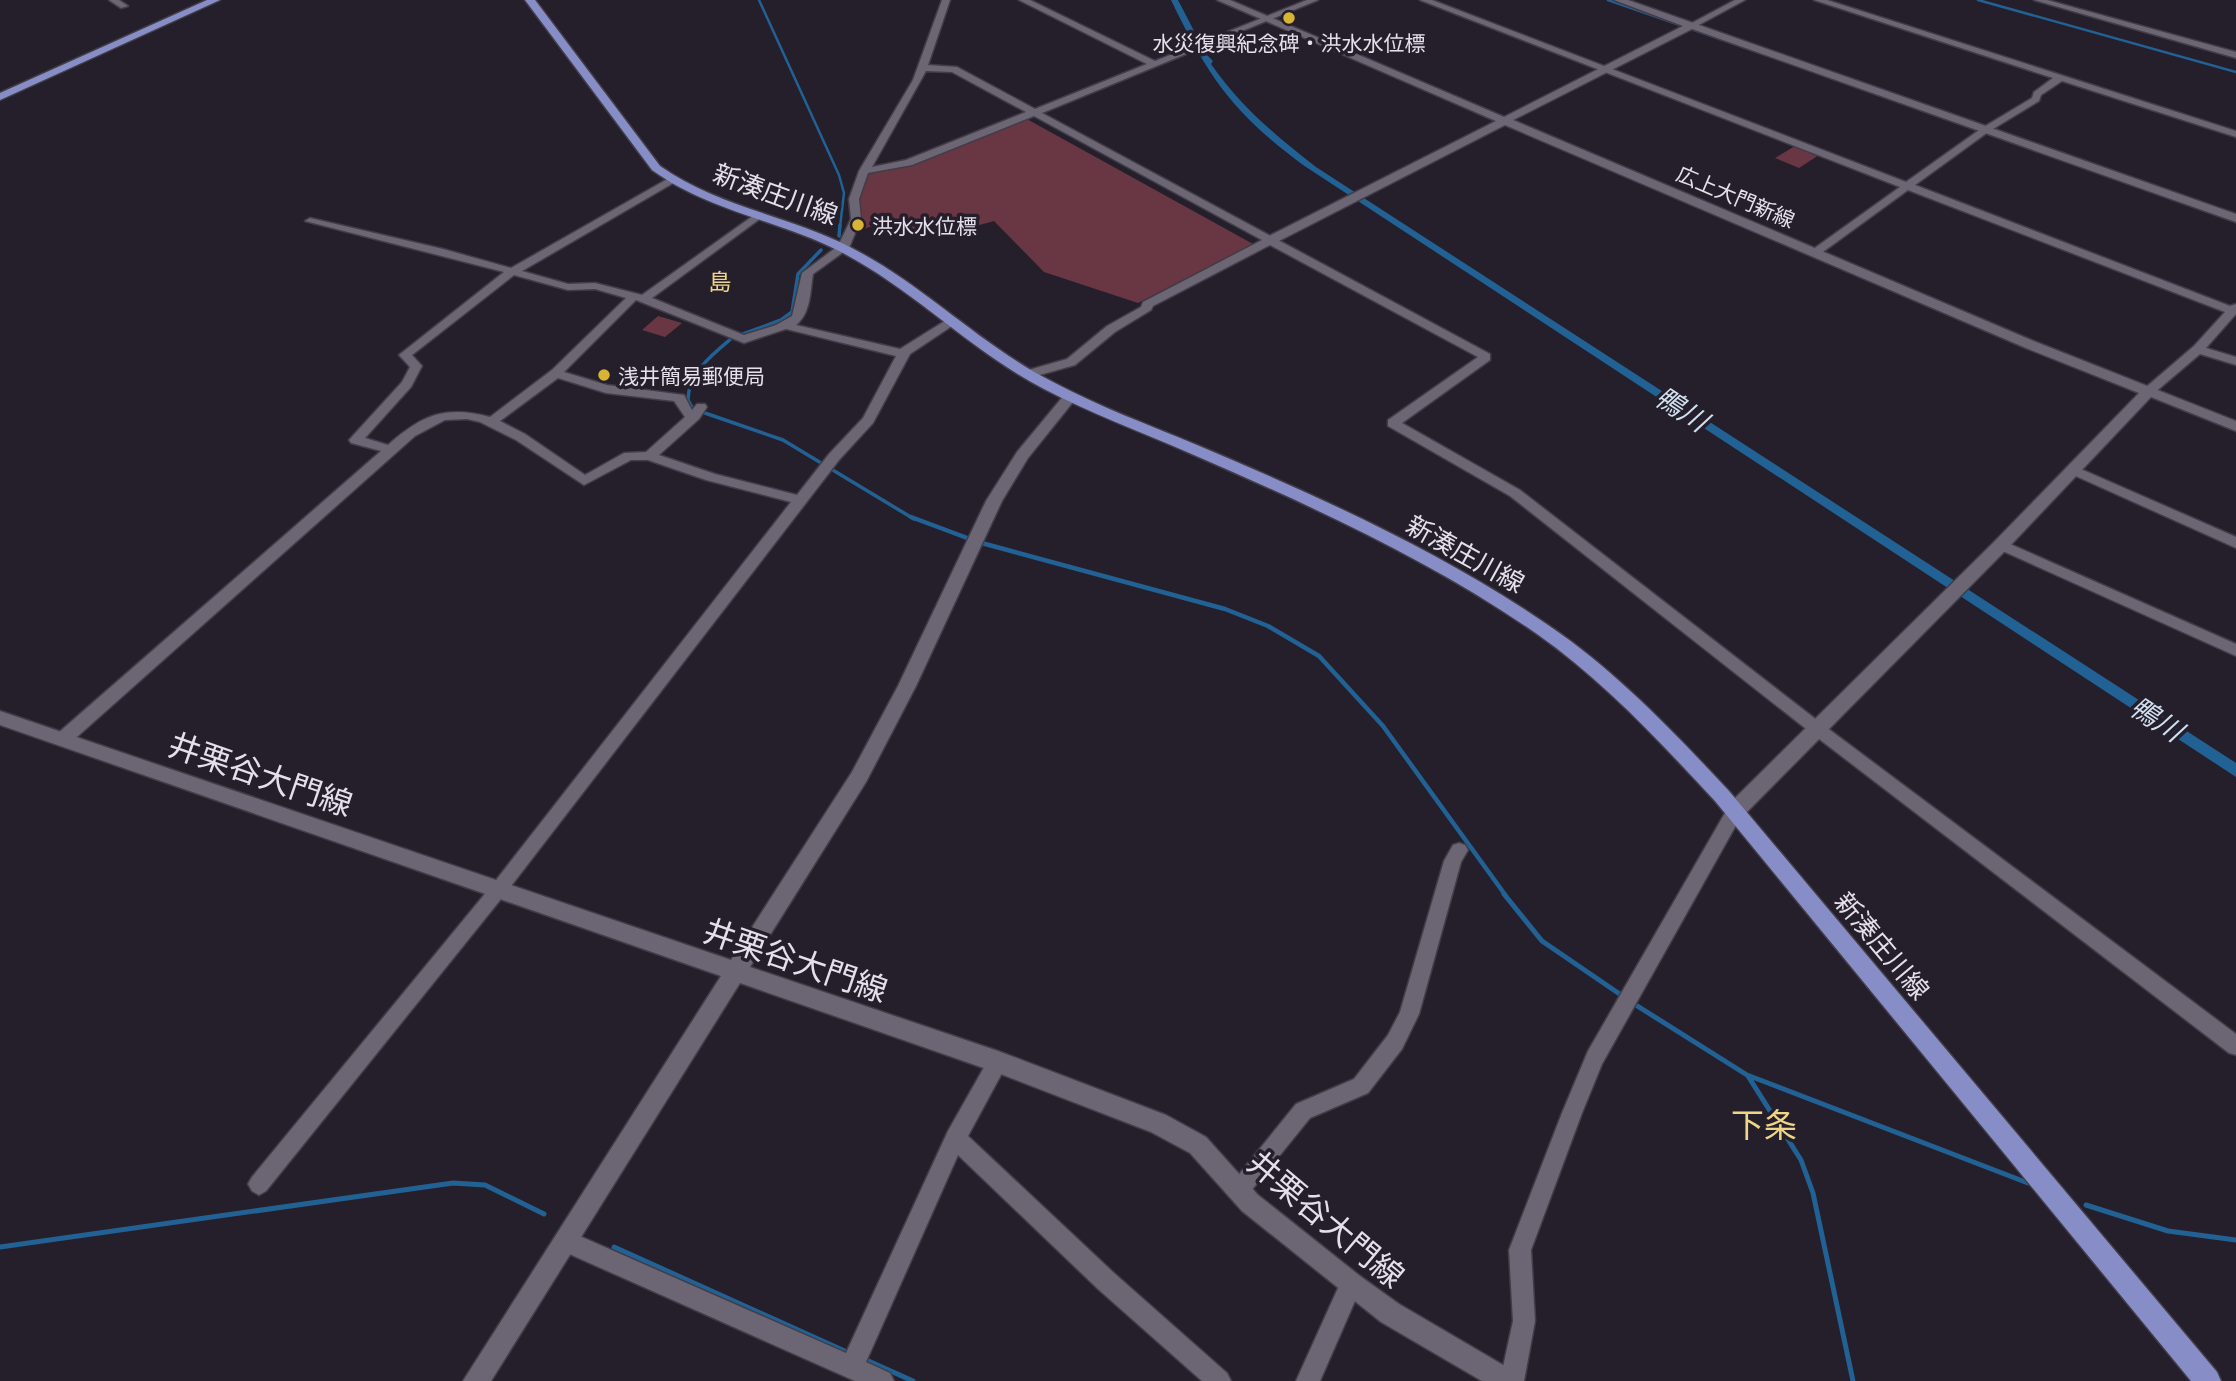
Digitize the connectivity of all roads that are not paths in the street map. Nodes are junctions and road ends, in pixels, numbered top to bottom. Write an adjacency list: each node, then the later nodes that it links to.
1 (113, 0): 14 (street)
2 (203, 0): 22 (main road)
3 (215, 0): 23 (main road)
4 (530, 0): 29 (main road, 新湊庄川線)
5 (946, 0): 19 (street)
6 (1023, 0): 18 (street)
7 (1222, 0): 15 (street, 広上大門新線)
8 (1314, 0): 15 (street)
9 (1424, 0): 20 (street)
10 (1619, 0): 16 (street)
11 (1741, 0): 16 (street)
12 (1818, 0): 21 (street)
13 (2038, 0): 17 (street)
14 (124, 6)
15 (1267, 19): 18 (street); 25 (street, 広上大門新線)
16 (1692, 25): 20 (street); 26 (street)
17 (2236, 55)
18 (1154, 64): 24 (street)
19 (923, 68): 24 (street); 28 (street)
20 (1604, 70): 25 (street); 30 (street)
21 (2060, 78): 26 (street); 27 (street)
22 (0, 90)
23 (0, 97)
24 (1034, 113): 28 (street); 34 (street)
25 (1506, 121): 34 (street); 36 (street, 広上大門新線)
26 (1985, 130): 30 (street); 32 (street)
27 (2236, 134)
28 (864, 171): 35 (street)
29 (671, 180): 31 (main road, 新湊庄川線); 37 (street)
30 (1908, 186): 36 (street); 39 (street)
31 (757, 216): 35 (main road, 新湊庄川線); 38 (street)
32 (2236, 218)
33 (310, 221): 37 (street)
34 (1271, 240): 46 (street); 59 (street)
35 (843, 248): 40 (main road, 新湊庄川線); 41 (street)
36 (1816, 252): 47 (street, 広上大門新線)
37 (510, 273): 38 (street); 51 (street)
38 (638, 298): 41 (street); 45 (street)
39 (2234, 309): 42 (street)
40 (952, 322): 43 (street); 46 (main road, 新湊庄川線)
41 (783, 325): 43 (street)
42 (2198, 349): 44 (street); 47 (street)
43 (904, 354): 54 (street)
44 (2236, 361)
45 (556, 373): 49 (street); 52 (street)
46 (1029, 374): 48 (main road, 新湊庄川線)
47 (2148, 391): 50 (street, 広上大門新線); 53 (street)
48 (1070, 397): 61 (main road, 新湊庄川線); 64 (street)
49 (491, 422): 51 (street); 52 (street)
50 (2236, 426)
51 (391, 450): 60 (street)
52 (649, 456): 54 (street)
53 (2074, 470): 55 (street); 56 (street)
54 (800, 500): 63 (street)
55 (2236, 543)
56 (2001, 545): 57 (street); 59 (street)
57 (2236, 650)
58 (0, 718): 60 (street, 井栗谷大門線)
59 (1816, 728): 61 (street); 65 (street)
60 (63, 739): 63 (street, 井栗谷大門線)
61 (1735, 811): 78 (street); 79 (main road, 新湊庄川線)
62 (1459, 850): 69 (street)
63 (499, 889): 64 (street, 井栗谷大門線); 68 (street)
64 (737, 973): 66 (street, 井栗谷大門線); 70 (street)
65 (2236, 1046)
66 (998, 1062): 67 (street); 69 (street, 井栗谷大門線)
67 (956, 1139): 72 (street); 75 (street)
68 (259, 1184)
69 (1238, 1190): 71 (street, 井栗谷大門線)
70 (566, 1241): 72 (street); 73 (street)
71 (1351, 1285): 76 (street); 77 (street, 井栗谷大門線)
72 (852, 1367): 74 (street)
73 (475, 1381)
74 (882, 1381)
75 (1219, 1381)
76 (1308, 1381)
77 (1506, 1381)
78 (1512, 1381)
79 (2208, 1381)

